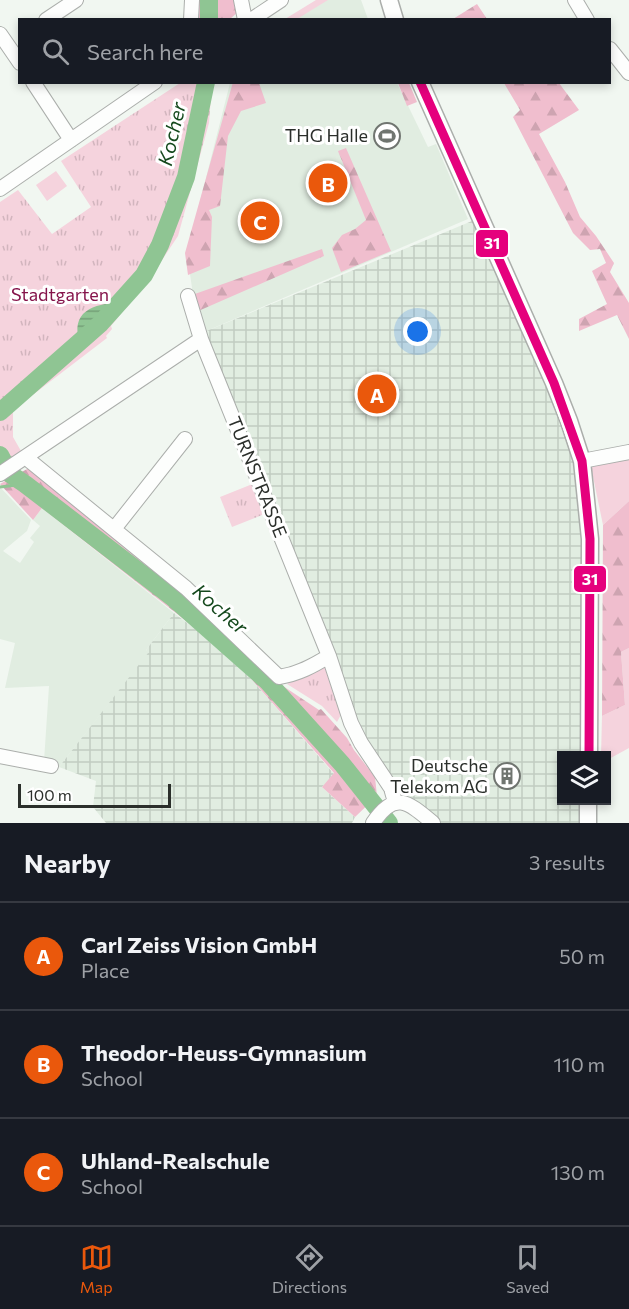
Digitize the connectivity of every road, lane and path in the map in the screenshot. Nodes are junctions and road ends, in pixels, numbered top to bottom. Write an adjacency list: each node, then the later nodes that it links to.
1 (76, 0): 8 (street)
2 (192, 0): 9 (street)
3 (281, 0): 7 (street)
4 (388, 0): 12 (main road)
5 (575, 0): 13 (street)
6 (244, 1): 10 (street)
7 (263, 5): 11 (street)
8 (49, 18)
9 (191, 18)
10 (245, 18)
11 (253, 18)
12 (394, 18)
13 (587, 18)
14 (9, 39): 16 (street)
15 (611, 51): 17 (street)
16 (18, 59)
17 (629, 73)
18 (34, 84): 21 (street)
19 (152, 84): 21 (street)
20 (421, 84): 28 (main road)
21 (71, 140): 22 (street)
22 (0, 189)
23 (189, 296): 24 (street, TURNSTRASSE)
24 (201, 339): 27 (street); 31 (street, TURNSTRASSE)
25 (185, 439): 30 (street)
26 (629, 452): 28 (street)
27 (27, 456): 29 (street); 30 (street)
28 (582, 461): 32 (main road)
29 (0, 474)
30 (114, 529): 31 (street)
31 (329, 656): 35 (street, TURNSTRASSE)
32 (589, 751)
33 (0, 756): 34 (street)
34 (51, 766)
35 (390, 805): 37 (street); 38 (street)
36 (588, 805): 39 (main road)
37 (373, 823)
38 (433, 823)
39 (588, 823)

